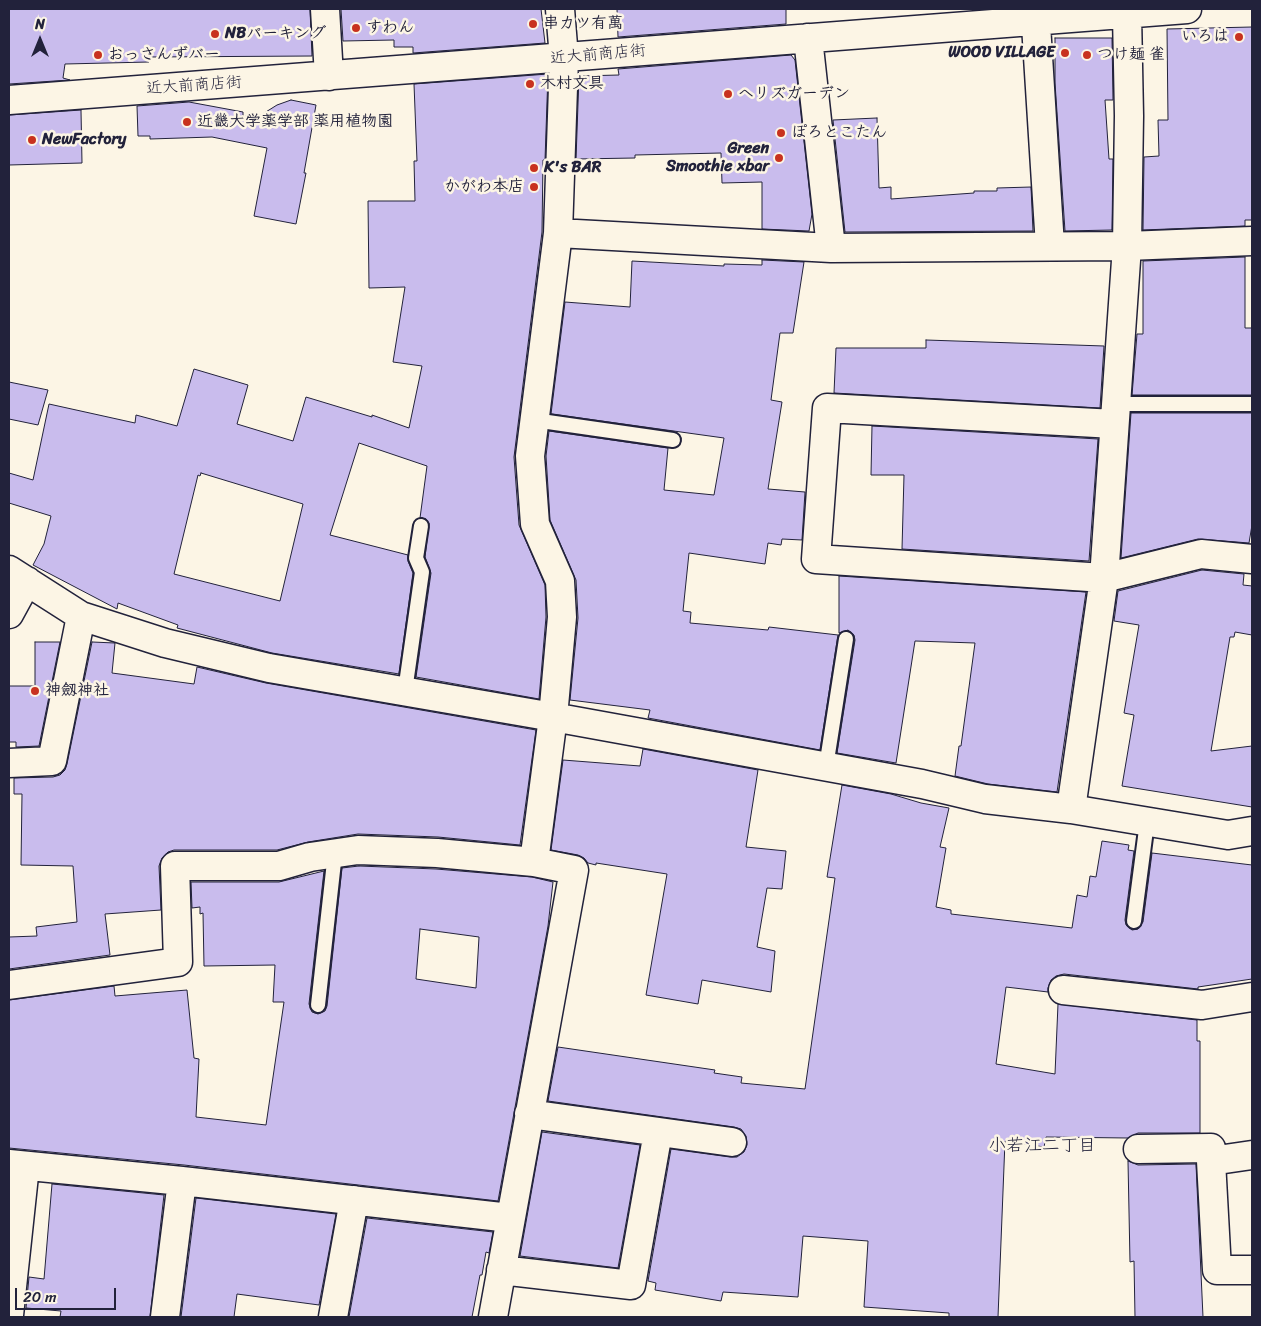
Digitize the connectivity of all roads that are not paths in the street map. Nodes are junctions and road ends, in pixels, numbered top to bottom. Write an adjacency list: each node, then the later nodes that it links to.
1 (325, 9): 8 (street)
2 (1187, 9): 5 (street, 近大前商店街)
3 (564, 12): 7 (street)
4 (1035, 14): 5 (street, 近大前商店街); 6 (street, 近大前商店街); 12 (street)
5 (1127, 14): 13 (street)
6 (808, 38): 7 (street, 近大前商店街); 14 (street)
7 (564, 58): 8 (street, 近大前商店街); 10 (street)
8 (329, 76): 9 (street, 近大前商店街)
9 (9, 100)
10 (558, 233): 14 (street); 17 (street)
11 (1252, 241): 13 (street)
12 (1050, 246): 13 (street); 14 (street)
13 (1127, 246): 16 (street)
14 (831, 248)
15 (1252, 404): 16 (lane)
16 (1115, 414): 22 (street); 22 (street)
17 (534, 420): 18 (lane); 27 (street)
18 (673, 440)
19 (421, 526): 26 (lane)
20 (1252, 559): 22 (street)
21 (18, 576): 23 (street); 24 (street)
22 (1104, 578): 30 (street)
23 (9, 614)
24 (81, 616): 26 (street); 28 (street)
25 (846, 639): 29 (lane)
26 (405, 690): 27 (street)
27 (553, 717): 29 (street); 34 (street)
28 (9, 763)
29 (826, 767): 30 (street)
30 (1071, 809): 31 (street)
31 (1147, 822): 32 (street); 35 (lane)
32 (1252, 831)
33 (335, 853): 34 (street); 36 (street); 39 (lane)
34 (534, 862): 40 (street)
35 (1134, 921)
36 (9, 985)
37 (1062, 990): 38 (street)
38 (1252, 997)
39 (318, 1006)
40 (529, 1114): 41 (street); 49 (street)
41 (658, 1132): 42 (street); 50 (street)
42 (732, 1142)
43 (1138, 1149): 45 (street)
44 (1252, 1155): 45 (street)
45 (1211, 1161): 51 (street)
46 (17, 1165): 47 (street); 52 (street)
47 (182, 1181): 48 (street); 53 (street)
48 (354, 1200): 49 (street); 54 (street)
49 (510, 1218): 50 (street)
50 (501, 1270): 55 (street)
51 (1252, 1270)
52 (9, 1315)
53 (165, 1317)
54 (333, 1317)
55 (493, 1317)

